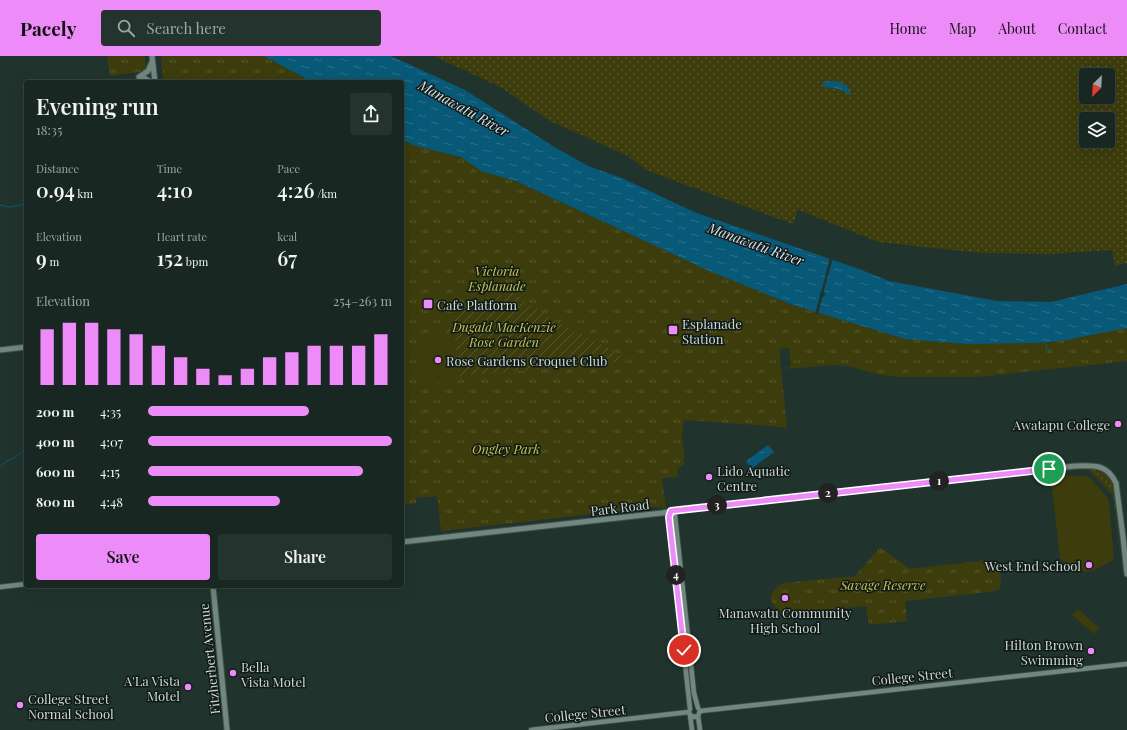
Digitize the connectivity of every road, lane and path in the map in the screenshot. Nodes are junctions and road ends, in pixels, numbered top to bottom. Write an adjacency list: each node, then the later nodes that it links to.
1 (152, 58): 2 (main road); 3 (main road)
2 (148, 80)
3 (155, 80)
4 (24, 347): 5 (main road)
5 (0, 350)
6 (671, 511): 7 (main road, Park Road); 8 (main road, Park Road); 13 (street)
7 (404, 542)
8 (1127, 574)
9 (24, 584): 10 (street)
10 (0, 587)
11 (213, 588): 16 (main road, Fitzherbert Avenue)
12 (1127, 664): 15 (street, College Street)
13 (691, 688): 14 (street); 15 (street)
14 (690, 712): 15 (street); 15 (street); 17 (street, College Street); 18 (street)
15 (698, 712): 19 (street)
16 (227, 730)
17 (531, 730)
18 (692, 730)
19 (700, 730)

